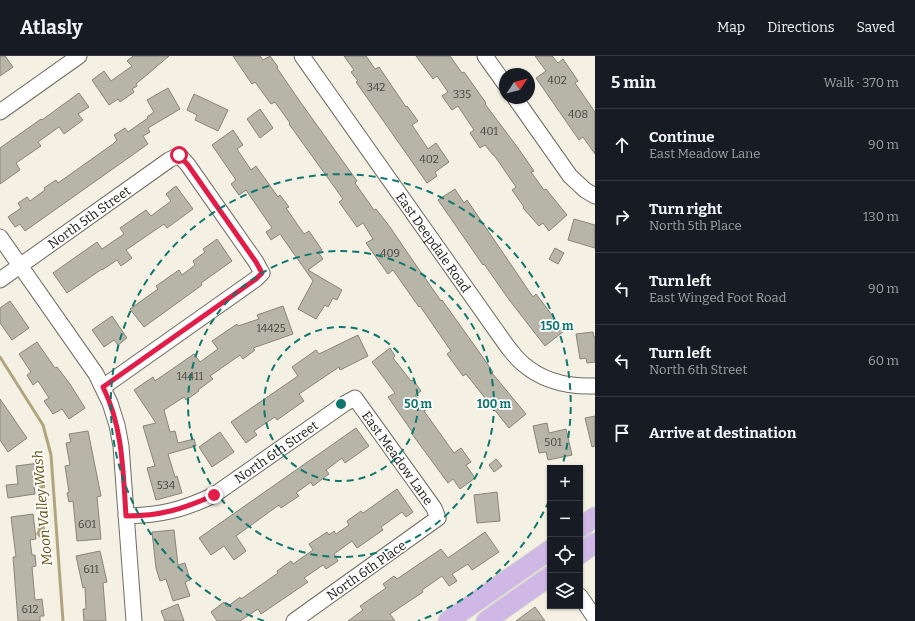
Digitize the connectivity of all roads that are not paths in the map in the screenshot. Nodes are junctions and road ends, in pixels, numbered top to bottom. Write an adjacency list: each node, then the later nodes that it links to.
1 (79, 56): 6 (street)
2 (302, 56): 11 (street, East Deepdale Road)
3 (485, 56): 4 (street)
4 (499, 76)
5 (519, 104): 7 (street)
6 (0, 112)
7 (595, 196)
8 (0, 237): 9 (street)
9 (20, 266): 10 (street, North 5th Street); 12 (street); 12 (street, North 5th Street)
10 (0, 280)
11 (595, 386)
12 (103, 387): 14 (street)
13 (355, 398): 14 (street, North 6th Street); 16 (street, East Meadow Lane)
14 (126, 516): 24 (street)
15 (595, 517): 17 (main road)
16 (438, 518): 25 (street, North 6th Place)
17 (583, 526)
18 (595, 543): 19 (main road)
19 (583, 552)
20 (547, 553): 26 (main road)
21 (547, 578): 27 (main road)
22 (583, 600): 23 (street)
23 (595, 618)
24 (134, 621)
25 (294, 621)
26 (448, 621)
27 (486, 621)

